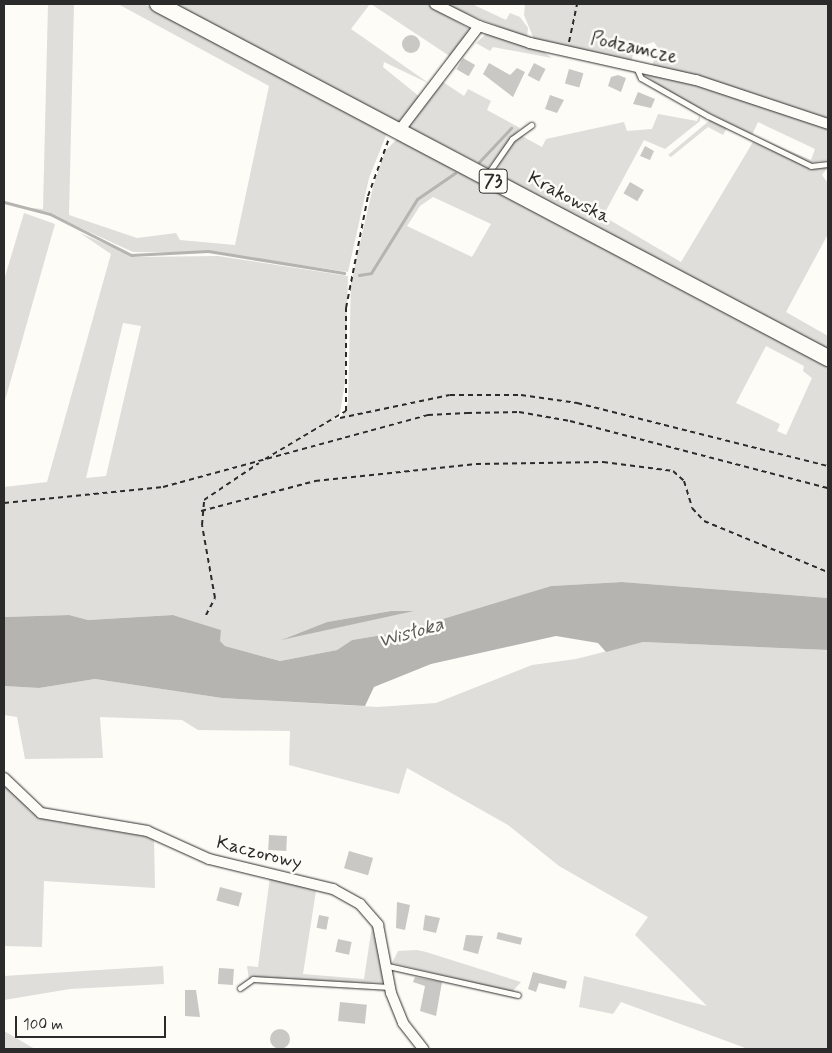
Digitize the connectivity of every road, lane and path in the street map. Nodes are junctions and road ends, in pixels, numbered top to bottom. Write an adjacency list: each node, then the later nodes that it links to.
1 (158, 4): 9 (main road, Krakowska / 73)
2 (435, 4): 4 (street, Podzamcze)
3 (577, 4): 5 (path)
4 (479, 26): 5 (street, Podzamcze); 9 (street)
5 (567, 51): 6 (street, Podzamcze)
6 (636, 67): 7 (street, Podzamcze); 10 (lane)
7 (828, 124)
8 (530, 125): 11 (lane)
9 (399, 132): 11 (main road, Krakowska / 73); 13 (path)
10 (828, 164)
11 (486, 177): 12 (main road, Krakowska / 73)
12 (828, 358)
13 (338, 418): 14 (path); 15 (path)
14 (262, 461): 16 (path); 17 (path); 18 (path)
15 (828, 466)
16 (828, 488)
17 (4, 503)
18 (201, 511): 19 (path); 20 (path)
19 (828, 572)
20 (206, 615)
21 (4, 778): 22 (street, Kaczorowy)
22 (388, 966): 23 (street, Kaczorowy); 25 (lane)
23 (390, 987): 24 (lane); 26 (street, Kaczorowy)
24 (240, 988)
25 (518, 995)
26 (423, 1049)

